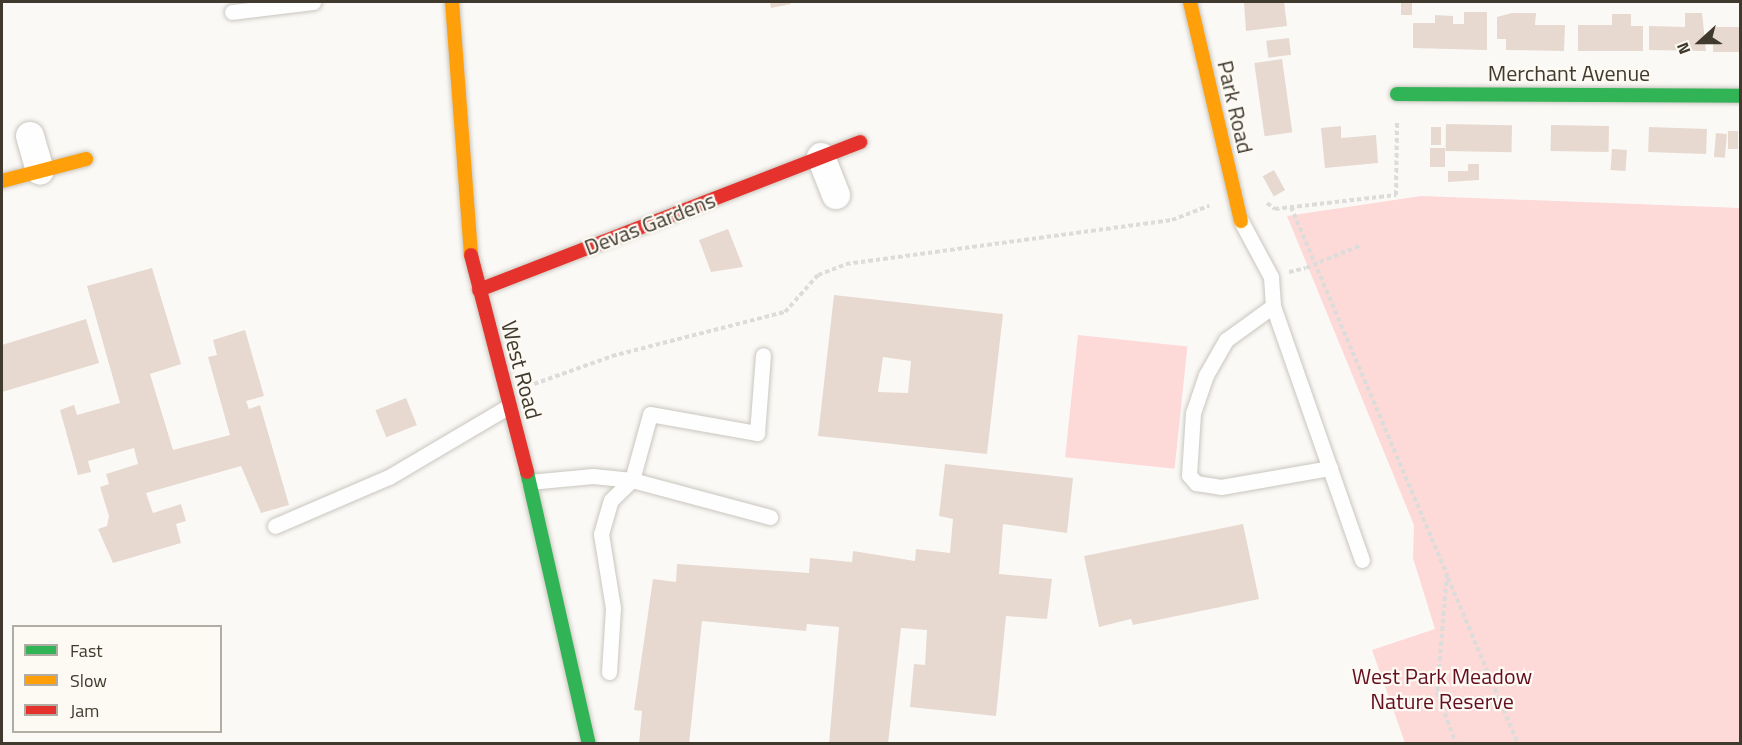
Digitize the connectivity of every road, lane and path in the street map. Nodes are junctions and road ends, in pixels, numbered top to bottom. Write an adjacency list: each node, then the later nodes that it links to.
1 (313, 2): 4 (lane)
2 (452, 2): 19 (street, West Road)
3 (1190, 2): 14 (street, Park Road)
4 (232, 12)
5 (1397, 94): 6 (street, Merchant Avenue); 15 (path)
6 (1740, 96)
7 (30, 136): 11 (street)
8 (860, 142): 9 (street, Devas Gardens)
9 (821, 157): 13 (street); 19 (street, Devas Gardens)
10 (86, 159): 11 (street)
11 (40, 171): 12 (street)
12 (2, 181)
13 (836, 195)
14 (1233, 196): 15 (path); 16 (street, Park Road); 22 (path)
15 (1291, 207): 29 (path)
16 (1241, 221): 20 (lane)
17 (1359, 246): 18 (path, bridge)
18 (1306, 268)
19 (479, 290): 22 (street, West Road)
20 (1273, 306): 23 (lane); 23 (lane)
21 (763, 355): 24 (lane)
22 (508, 400): 25 (street, West Road); 27 (lane)
23 (1330, 468): 28 (lane)
24 (632, 480): 25 (lane); 26 (lane); 30 (lane)
25 (529, 482): 31 (street, West Road)
26 (770, 517)
27 (275, 526)
28 (1362, 560)
29 (1447, 574): 32 (path); 33 (path)
30 (609, 672)
31 (589, 744)
32 (1456, 744)
33 (1518, 744)

